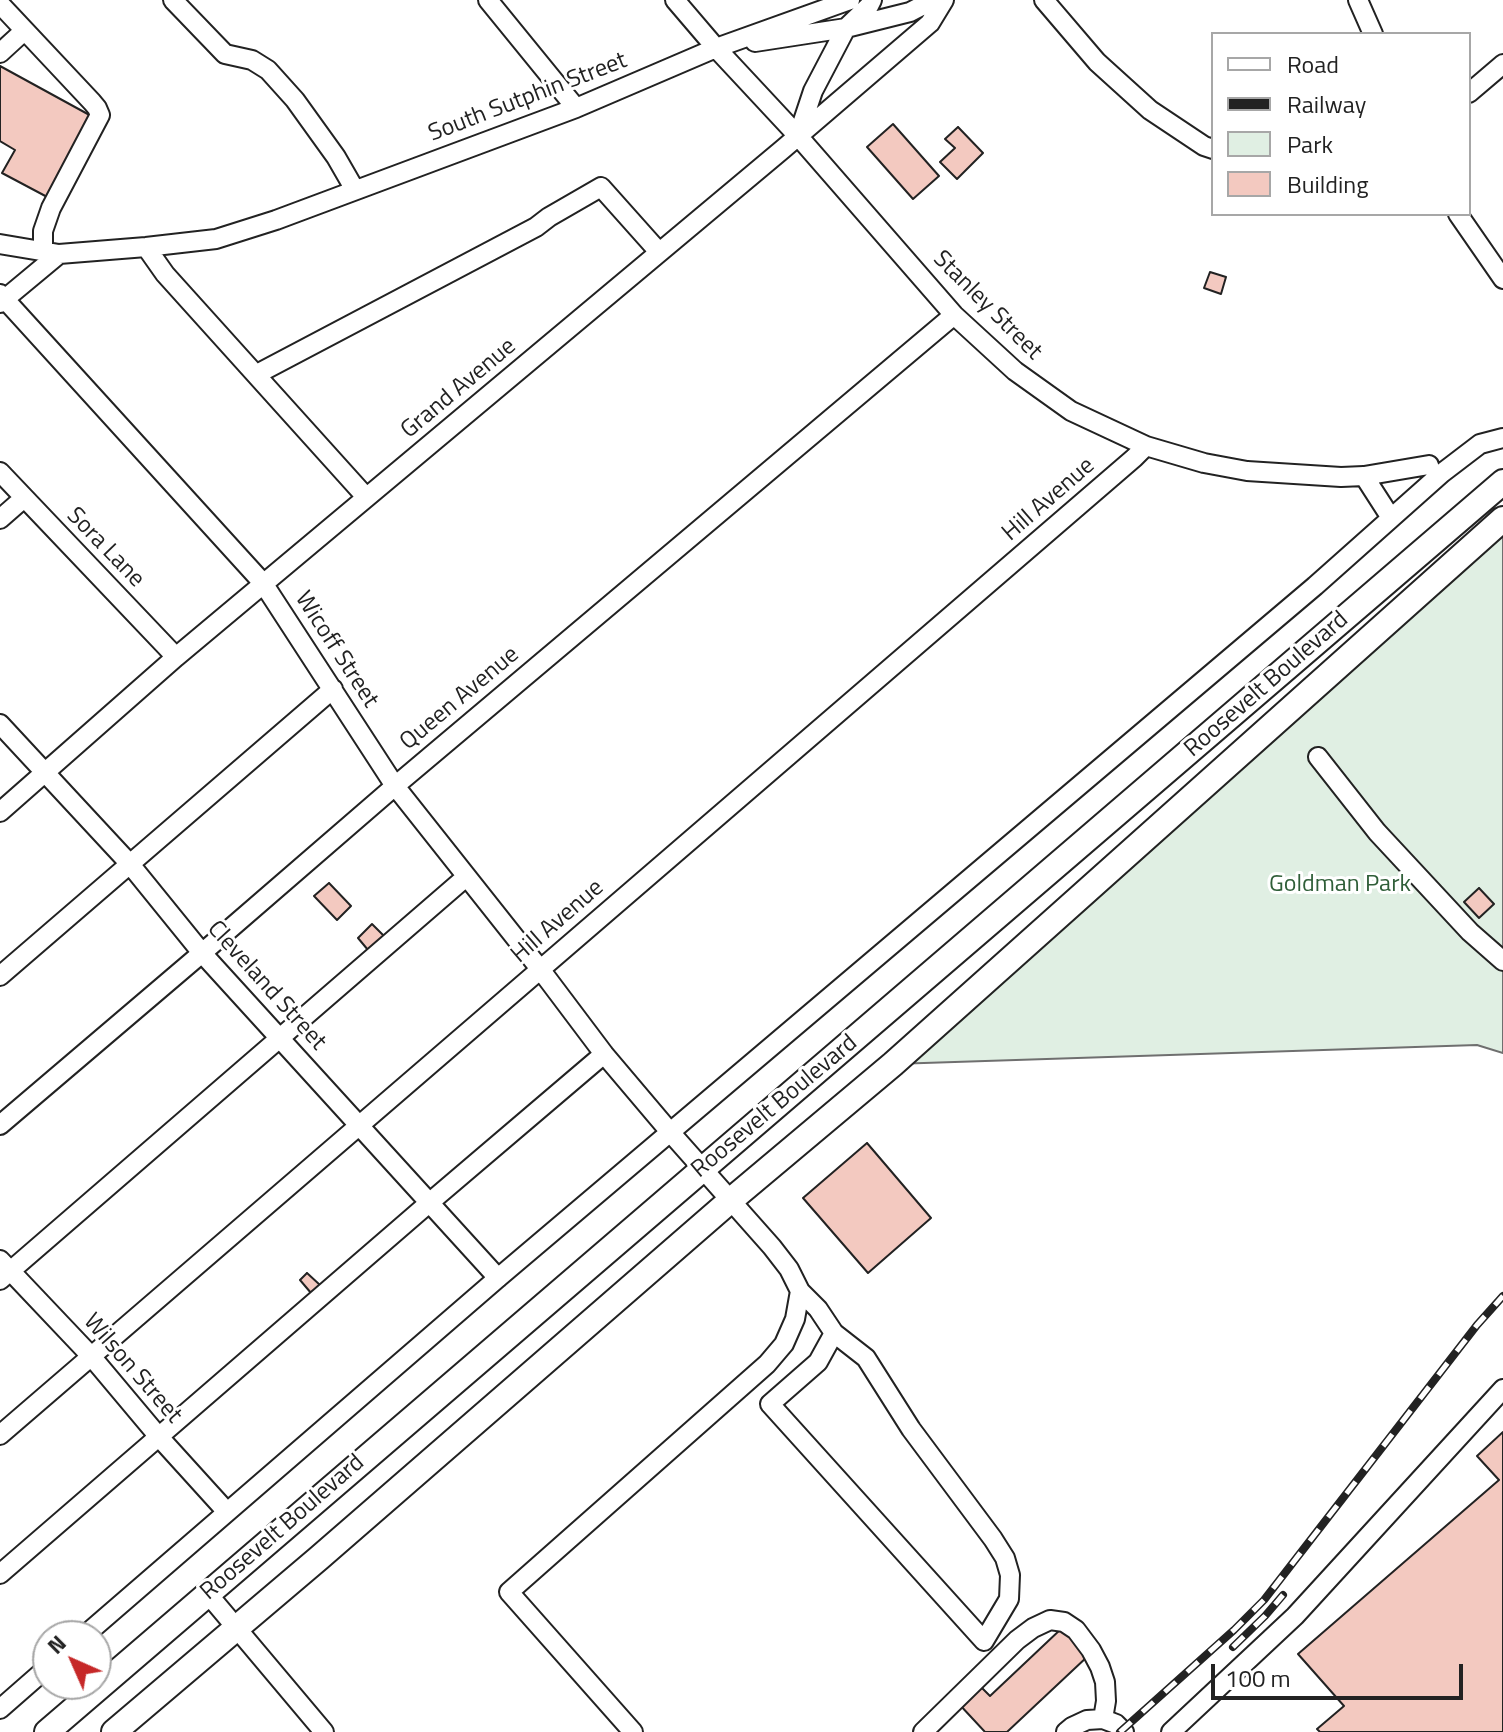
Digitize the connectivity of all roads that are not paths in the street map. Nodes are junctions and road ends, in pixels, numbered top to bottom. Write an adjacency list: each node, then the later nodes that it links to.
1 (173, 0): 21 (street)
2 (488, 0): 18 (street)
3 (675, 0): 14 (street, Stanley Street)
4 (850, 0): 14 (street, South Sutphin Street)
5 (872, 0): 11 (street)
6 (933, 0): 11 (street, South Sutphin Street)
7 (944, 0): 19 (street, Grand Avenue)
8 (1044, 0): 20 (street)
9 (1358, 0): 13 (street)
10 (0, 4): 12 (street)
11 (846, 28): 14 (street, South Sutphin Street); 19 (street)
12 (24, 31): 15 (street); 26 (street)
13 (1372, 32)
14 (716, 48): 18 (street, South Sutphin Street); 19 (street, Stanley Street)
15 (0, 53)
16 (1503, 64): 17 (street)
17 (1471, 91)
18 (576, 108): 21 (street, South Sutphin Street)
19 (798, 136): 25 (street, Grand Avenue); 29 (street, Stanley Street)
20 (1211, 148)
21 (355, 190): 24 (street, South Sutphin Street)
22 (1459, 216): 27 (street)
23 (0, 244): 26 (street, South Sutphin Street)
24 (146, 247): 26 (street, South Sutphin Street); 30 (street)
25 (659, 252): 30 (street); 37 (street, Grand Avenue)
26 (51, 253): 28 (street)
27 (1503, 279)
28 (1, 294): 42 (street, Wicoff Street)
29 (954, 315): 32 (street, Stanley Street); 48 (street, Queen Avenue)
30 (257, 374): 37 (street)
31 (1503, 438): 39 (street, Roosevelt Boulevard)
32 (1146, 446): 35 (street, Stanley Street); 54 (street, Hill Avenue)
33 (1429, 465): 35 (street, Stanley Street)
34 (0, 472): 38 (street, Sora Lane)
35 (1364, 476): 39 (street)
36 (1503, 482): 61 (main road, Roosevelt Boulevard)
37 (366, 497): 42 (street, Grand Avenue)
38 (24, 498): 40 (street); 43 (street, Sora Lane)
39 (1391, 518): 60 (street, Roosevelt Boulevard)
40 (0, 519)
41 (1503, 519): 62 (main road, Roosevelt Boulevard)
42 (263, 583): 43 (street, Grand Avenue); 44 (street, Wicoff Street)
43 (176, 657): 47 (street, Grand Avenue)
44 (333, 689): 48 (street, Wicoff Street); 50 (street)
45 (0, 724): 47 (street, Cleveland Street)
46 (1318, 757): 53 (street)
47 (46, 773): 49 (street, Grand Avenue); 50 (street, Cleveland Street)
48 (395, 786): 51 (street, Wicoff Street); 52 (street, Queen Avenue)
49 (0, 812)
50 (129, 863): 52 (street, Cleveland Street); 55 (street)
51 (466, 877): 54 (street, Wicoff Street); 56 (street)
52 (202, 953): 56 (street, Cleveland Street); 58 (street, Queen Avenue)
53 (1503, 961)
54 (540, 969): 57 (street, Wicoff Street); 59 (street, Hill Avenue)
55 (0, 976)
56 (280, 1038): 59 (street, Cleveland Street); 64 (street)
57 (604, 1054): 60 (street, Wicoff Street); 63 (street)
58 (0, 1125)
59 (358, 1125): 63 (street, Cleveland Street); 68 (street, Hill Avenue)
60 (670, 1132): 61 (street, Wicoff Street); 65 (street, Roosevelt Boulevard)
61 (704, 1169): 62 (street, Wicoff Street); 74 (main road, Roosevelt Boulevard)
62 (731, 1200): 66 (street, Wicoff Street); 76 (main road, Roosevelt Boulevard)
63 (429, 1203): 65 (street, Cleveland Street); 71 (street)
64 (4, 1270): 68 (street, Wilson Street)
65 (498, 1278): 72 (street, Roosevelt Boulevard)
66 (800, 1291): 67 (street, Wicoff Street); 83 (street)
67 (834, 1333): 67 (street, Wicoff Street)
68 (91, 1356): 70 (street, Hill Avenue); 71 (street, Wilson Street)
69 (1503, 1389): 87 (street)
70 (0, 1435)
71 (159, 1437): 72 (street, Wilson Street); 73 (street)
72 (227, 1512): 75 (street, Roosevelt Boulevard)
73 (0, 1574)
74 (207, 1593): 76 (street); 80 (main road, Roosevelt Boulevard)
75 (102, 1620)
76 (236, 1628): 81 (main road, Roosevelt Boulevard); 82 (street)
77 (32, 1681): 78 (street)
78 (0, 1709)
79 (1103, 1719): 84 (street); 85 (street); 86 (street)
80 (47, 1732)
81 (114, 1732)
82 (324, 1732)
83 (633, 1732)
84 (923, 1732)
85 (1066, 1732)
86 (1124, 1732)
87 (1171, 1732)

